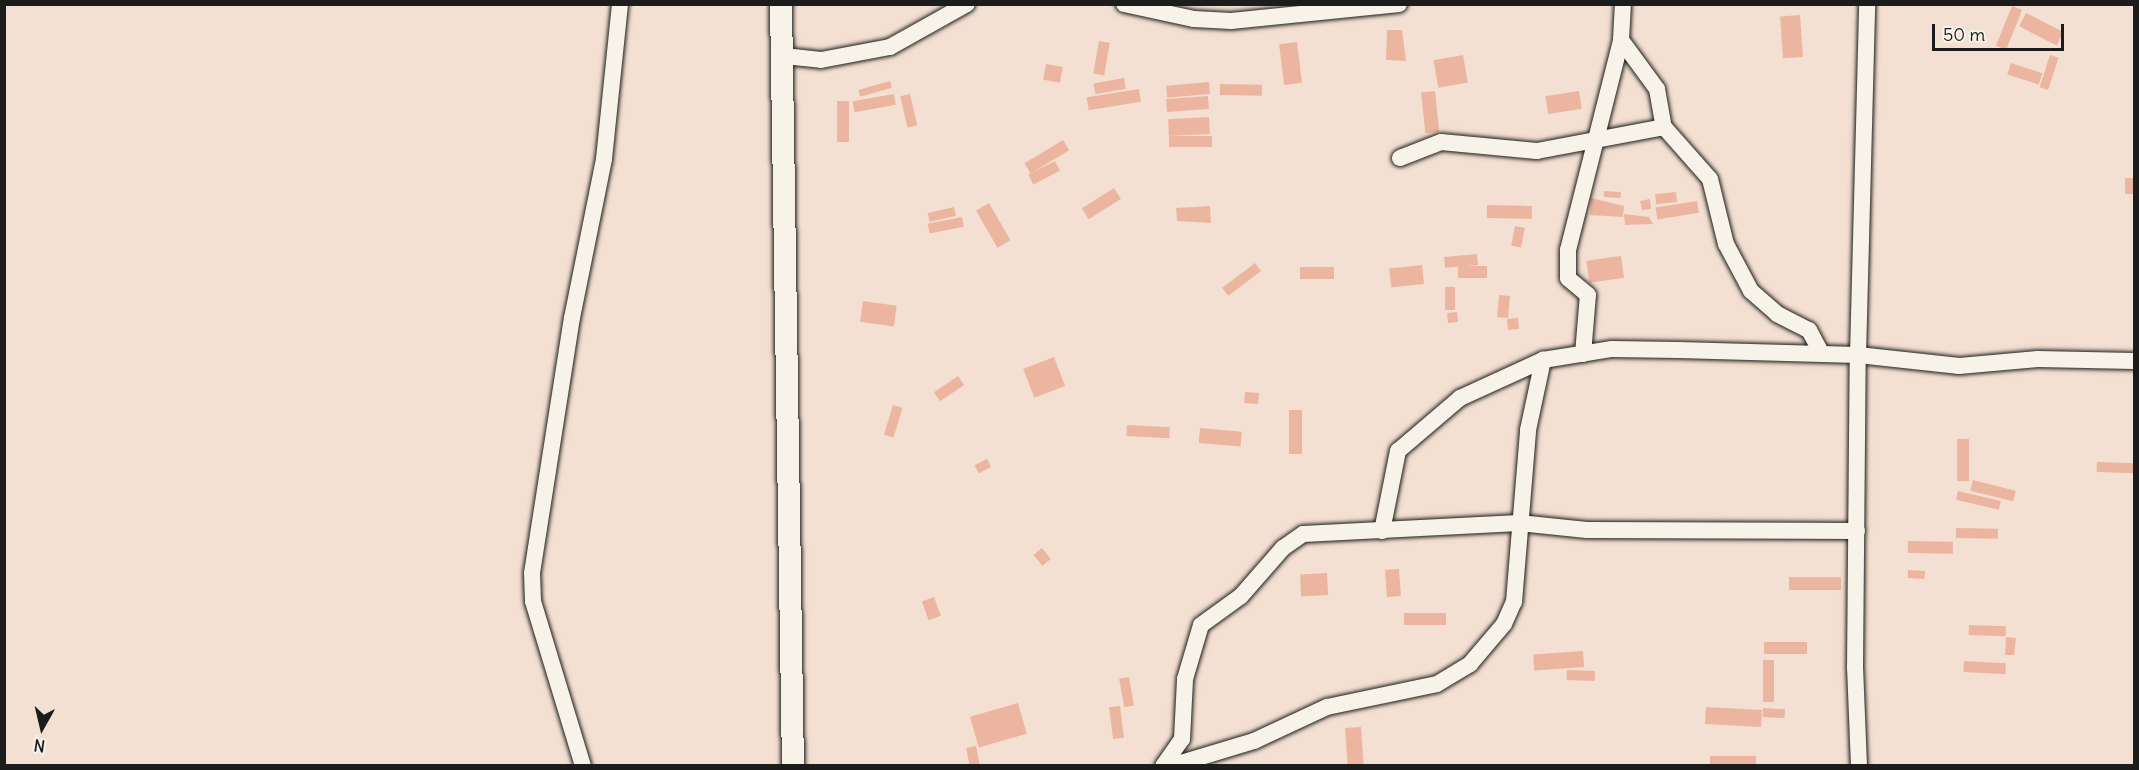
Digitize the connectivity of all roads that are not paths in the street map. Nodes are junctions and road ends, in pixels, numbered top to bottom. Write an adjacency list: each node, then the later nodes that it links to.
1 (620, 4): 21 (street)
2 (782, 4): 9 (main road)
3 (967, 4): 9 (street)
4 (1124, 4): 5 (street)
5 (1399, 4)
6 (1623, 4): 8 (street)
7 (1867, 4): 15 (street)
8 (1621, 40): 10 (street); 11 (street)
9 (784, 56): 22 (main road)
10 (1664, 127): 11 (street); 14 (street)
11 (1594, 138): 12 (street); 13 (street)
12 (1400, 158)
13 (1583, 354): 14 (street); 16 (street)
14 (1822, 354): 15 (street)
15 (1858, 355): 17 (street); 20 (street)
16 (1543, 360): 18 (street); 19 (street)
17 (2134, 361)
18 (1519, 523): 19 (street); 20 (street); 24 (street)
19 (1382, 531): 23 (street)
20 (1857, 531): 25 (street)
21 (583, 765)
22 (793, 765)
23 (1163, 765)
24 (1171, 765)
25 (1859, 765)

